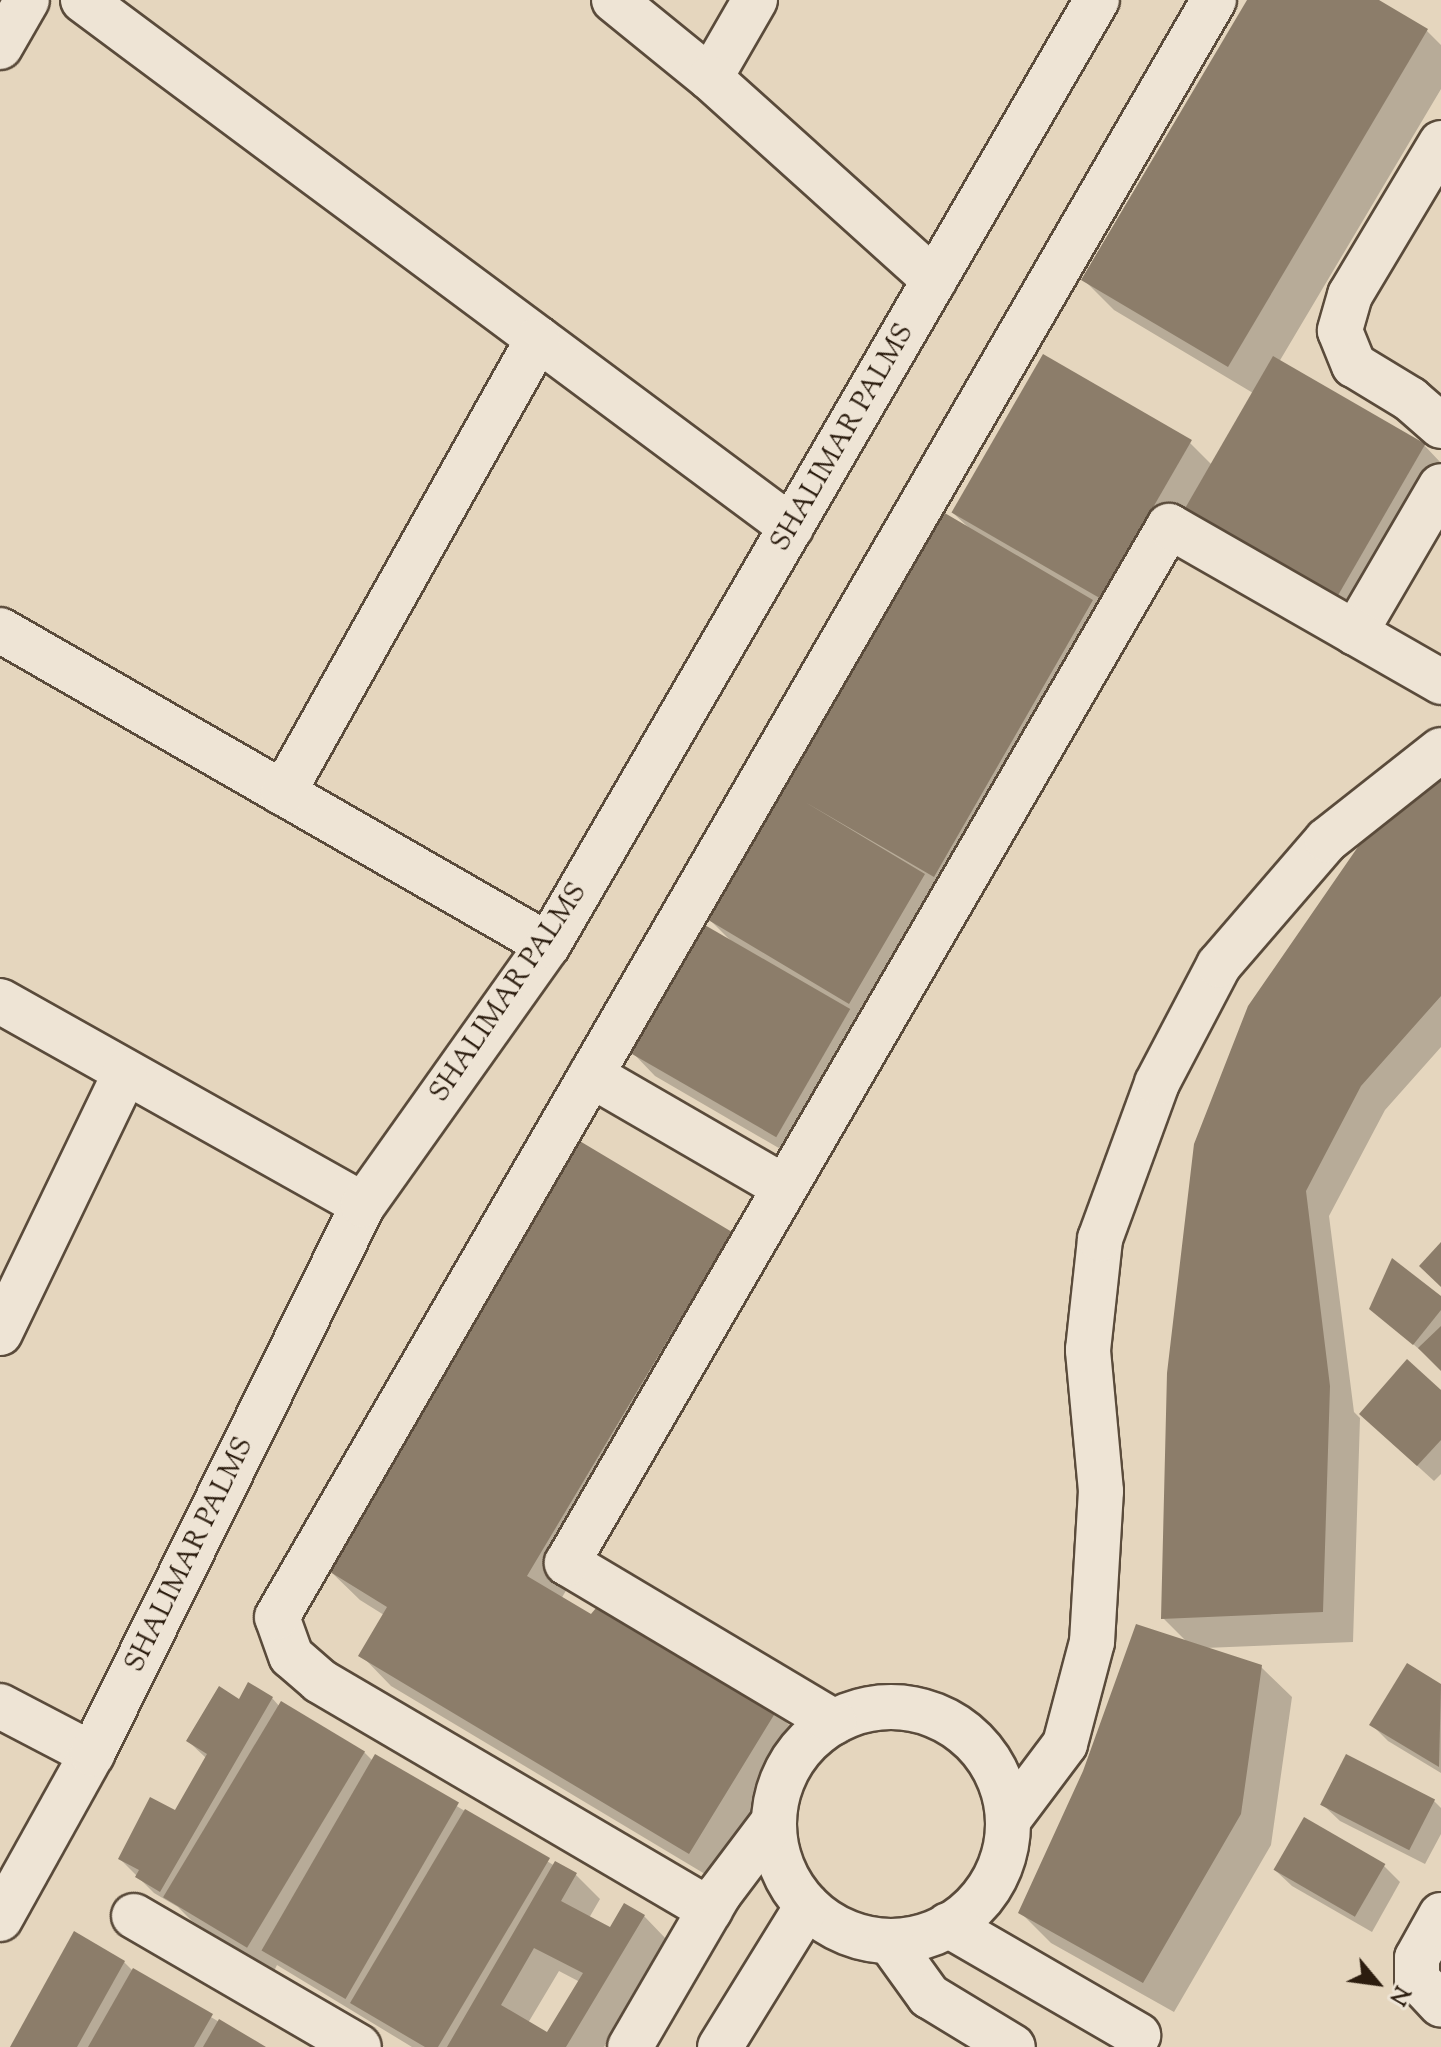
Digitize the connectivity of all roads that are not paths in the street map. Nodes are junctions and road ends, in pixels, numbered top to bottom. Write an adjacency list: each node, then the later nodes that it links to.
1 (27, 0): 7 (street)
2 (83, 0): 11 (street)
3 (614, 0): 8 (street)
4 (755, 0): 8 (street)
5 (1097, 0): 10 (street, SHALIMAR PALMS)
6 (1214, 0): 23 (street)
7 (0, 47)
8 (710, 78): 10 (street)
9 (1441, 143): 12 (street)
10 (934, 280): 14 (street, SHALIMAR PALMS)
11 (538, 339): 14 (street); 19 (street)
12 (1441, 426)
13 (1441, 486): 16 (street)
14 (791, 527): 20 (street, SHALIMAR PALMS)
15 (0, 630): 19 (street)
16 (1355, 633): 17 (street); 24 (street)
17 (1441, 682)
18 (1441, 750): 30 (street)
19 (283, 793): 20 (street)
20 (548, 945): 25 (street, SHALIMAR PALMS)
21 (0, 1001): 22 (street)
22 (125, 1073): 25 (street); 26 (street)
23 (591, 1075): 24 (street); 33 (street)
24 (784, 1187): 28 (street)
25 (363, 1205): 29 (street, SHALIMAR PALMS)
26 (0, 1333)
27 (0, 1706): 29 (street)
28 (834, 1722): 30 (street); 31 (street)
29 (92, 1754): 36 (street, SHALIMAR PALMS)
30 (1008, 1820): 37 (street)
31 (774, 1821): 32 (street); 33 (street)
32 (807, 1906): 38 (street); 43 (street)
33 (710, 1910): 42 (street)
34 (1441, 1915): 39 (street)
35 (134, 1916): 41 (street)
36 (0, 1919)
37 (948, 1925): 38 (street); 40 (street)
38 (890, 1942): 44 (street)
39 (1441, 2005)
40 (1138, 2035)
41 (359, 2047)
42 (630, 2047)
43 (720, 2047)
44 (1013, 2047)

